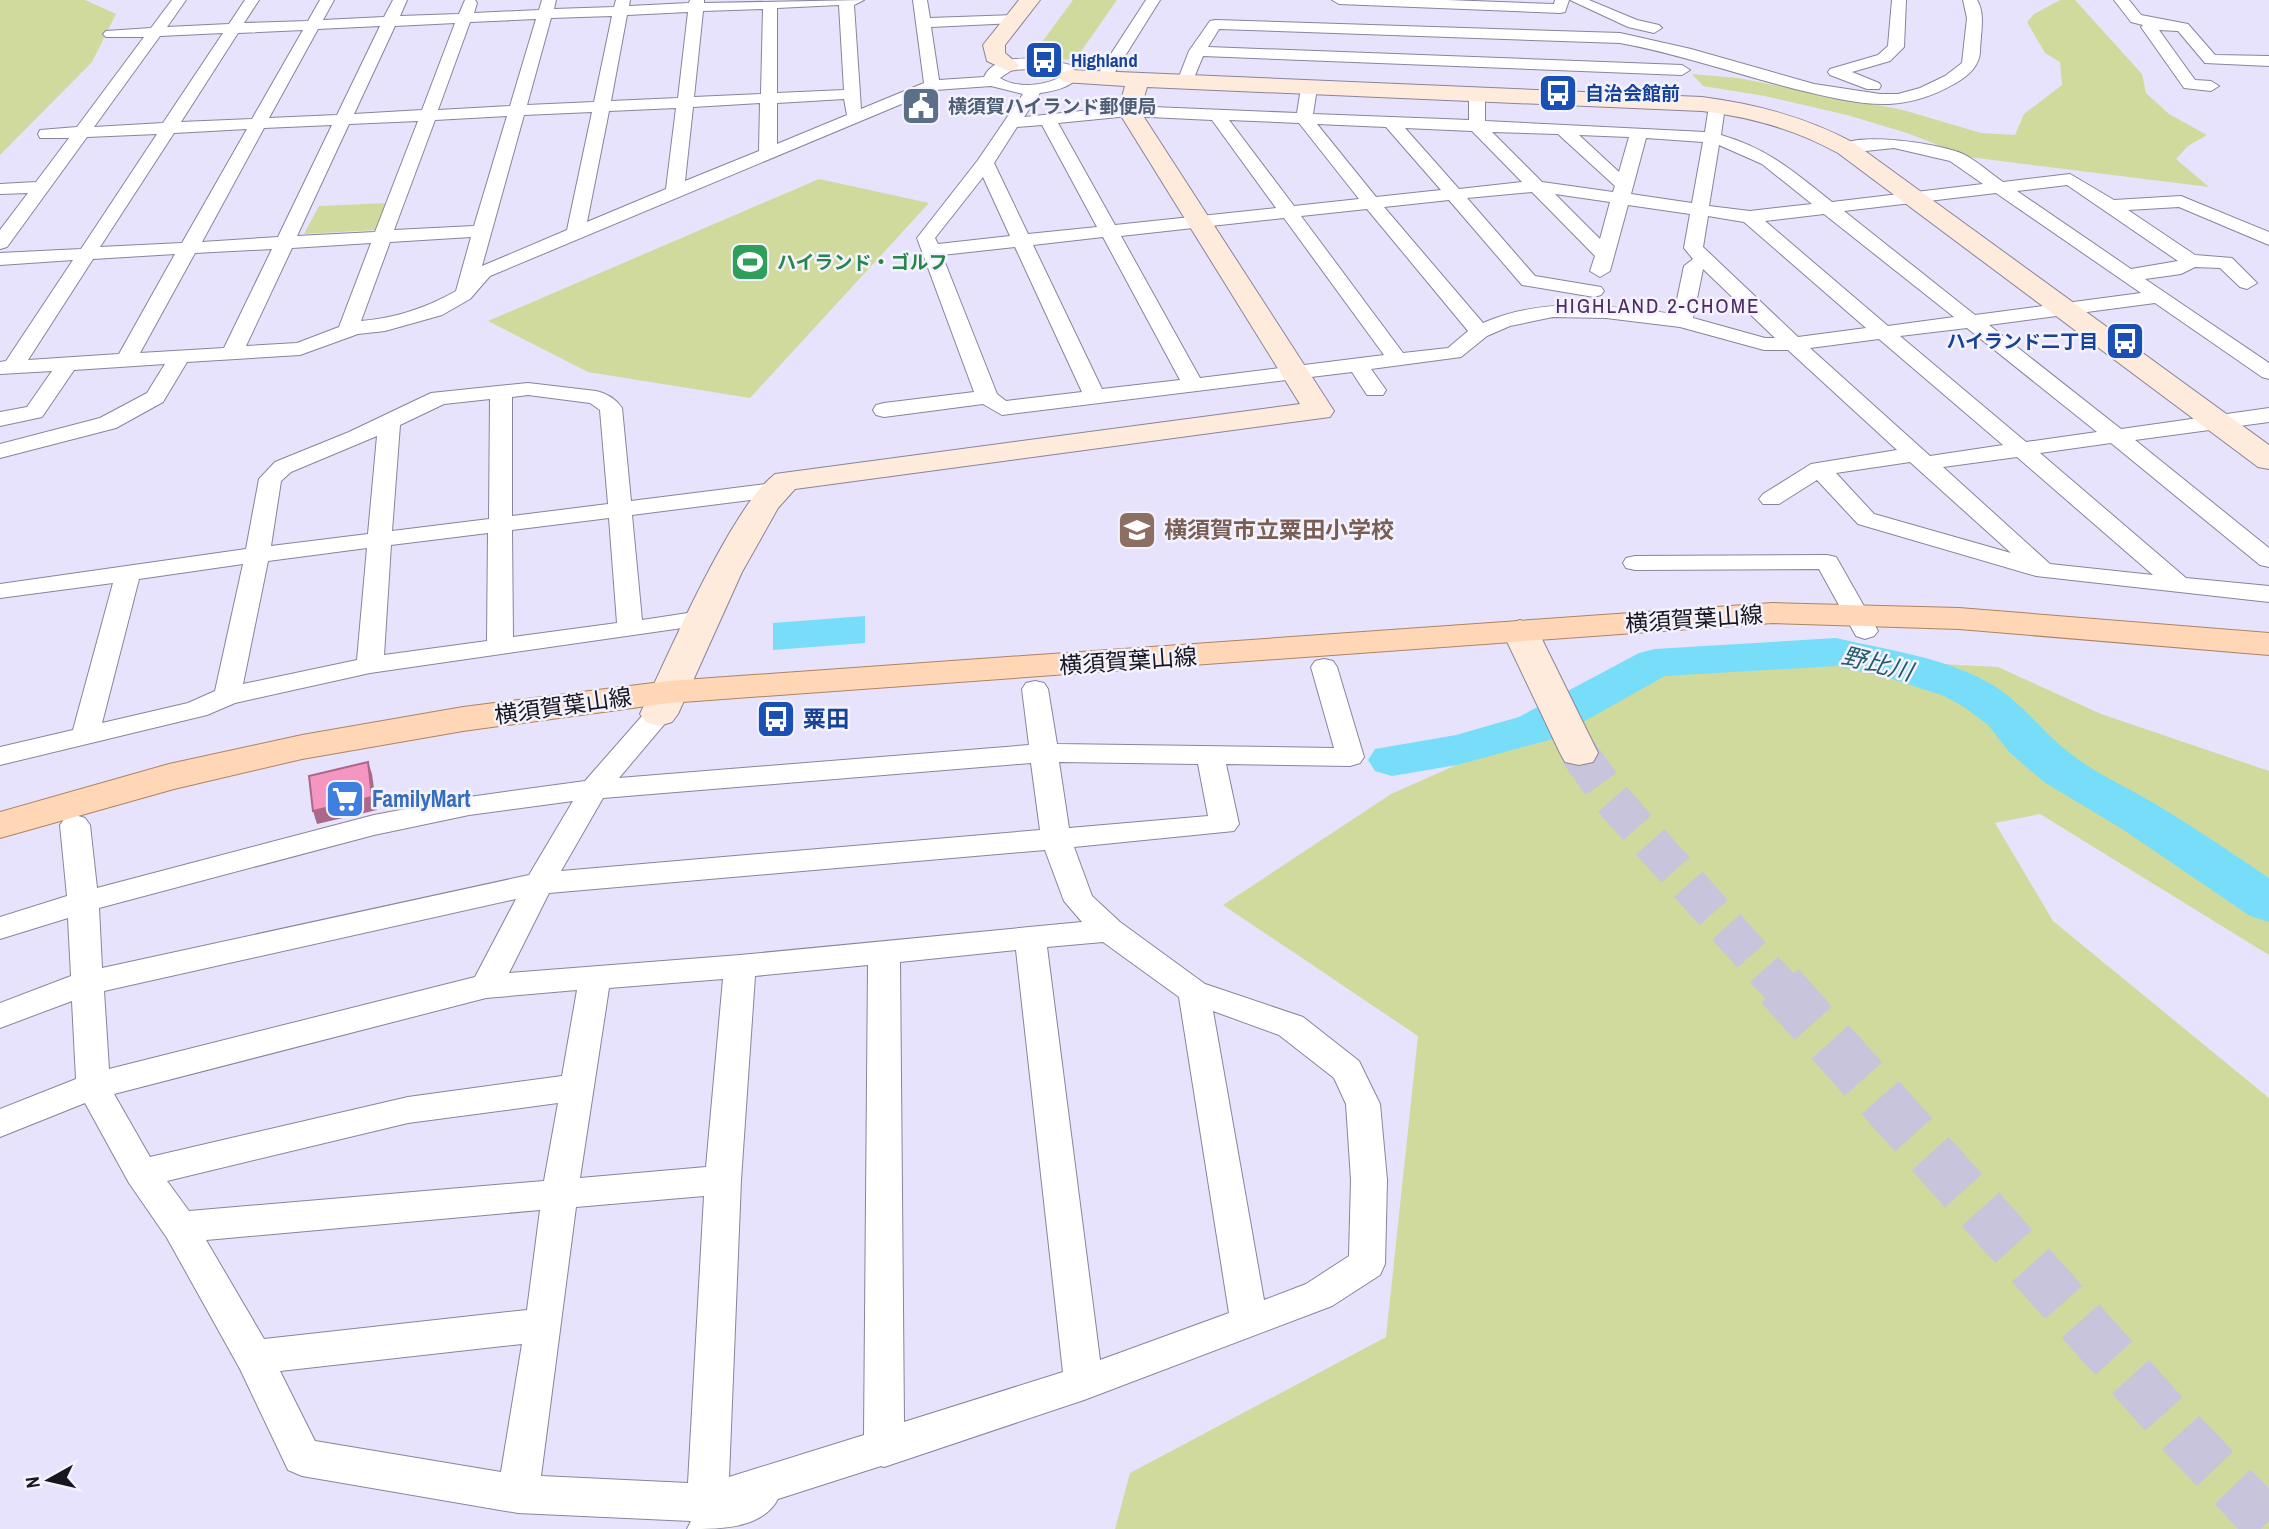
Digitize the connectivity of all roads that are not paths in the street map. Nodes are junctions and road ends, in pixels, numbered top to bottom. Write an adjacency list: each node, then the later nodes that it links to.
1 (179, 0): 30 (street)
2 (252, 0): 28 (street)
3 (327, 0): 26 (street)
4 (400, 0): 24 (street)
5 (471, 0): 22 (street)
6 (846, 0): 7 (street); 18 (street); 50 (street)
7 (857, 0)
8 (920, 0): 25 (street)
9 (1030, 0): 23 (street)
10 (1153, 0): 41 (street)
11 (1339, 0): 12 (street)
12 (1346, 0): 13 (street)
13 (1562, 0)
14 (1577, 0): 32 (street)
15 (1899, 0): 52 (street)
16 (1970, 0): 52 (street)
17 (2121, 0): 27 (street)
18 (770, 2): 19 (street); 53 (street)
19 (696, 4): 20 (street); 54 (street)
20 (622, 5): 21 (street); 55 (street)
21 (547, 7): 22 (street); 57 (street)
22 (464, 18): 24 (street); 59 (street)
23 (1015, 19): 25 (street); 38 (street)
24 (390, 21): 26 (street); 62 (street)
25 (924, 23): 45 (street)
26 (313, 25): 28 (street); 67 (street)
27 (2160, 25): 33 (street); 34 (street)
28 (233, 28): 30 (street); 69 (street)
29 (1391, 30): 35 (street); 37 (street); 52 (street)
30 (156, 32): 31 (street); 71 (street)
31 (111, 34)
32 (1704, 41)
33 (2161, 42): 34 (street); 46 (street)
34 (2195, 43): 36 (street)
35 (1197, 51): 37 (street); 44 (street)
36 (2269, 53)
37 (1391, 58): 39 (street); 49 (street)
38 (1008, 65): 40 (street); 43 (street)
39 (1682, 70)
40 (1071, 77): 41 (street); 47 (street)
41 (1104, 77): 42 (street)
42 (1138, 79): 44 (street); 58 (street)
43 (993, 81): 45 (street); 47 (street)
44 (1185, 82): 48 (street)
45 (932, 85): 61 (street)
46 (2211, 86)
47 (1035, 88): 65 (street)
48 (1309, 88): 49 (street); 63 (street)
49 (1390, 91): 51 (street)
50 (852, 94): 53 (street); 61 (street)
51 (1477, 95): 56 (street); 68 (street)
52 (1901, 97)
53 (768, 98): 54 (street); 76 (street)
54 (685, 102): 55 (street); 82 (street)
55 (601, 106): 57 (street); 100 (street)
56 (1717, 106): 74 (street); 75 (street)
57 (517, 110): 59 (street); 94 (street)
58 (1129, 111): 60 (street); 64 (street); 92 (street)
59 (428, 115): 62 (street); 95 (street)
60 (1217, 116): 63 (street); 90 (street)
61 (853, 118): 76 (street)
62 (343, 119): 67 (street); 99 (street)
63 (1304, 119): 66 (street); 86 (street)
64 (1048, 120): 65 (street); 93 (street)
65 (1010, 123): 77 (street)
66 (1392, 123): 68 (street); 84 (street)
67 (258, 124): 69 (street); 101 (street)
68 (1477, 126): 70 (street); 78 (street)
69 (168, 128): 71 (street); 103 (street)
70 (1563, 130): 72 (street); 83 (street)
71 (82, 132): 73 (street); 79 (street)
72 (1639, 133): 74 (street); 83 (street)
73 (46, 134)
74 (1712, 138): 88 (street); 89 (street)
75 (1846, 148): 80 (street); 85 (street)
76 (768, 153): 82 (street)
77 (985, 163): 97 (street); 102 (street)
78 (1534, 186): 83 (street); 84 (street); 104 (street)
79 (41, 187): 81 (street); 98 (street)
80 (2001, 188): 85 (street); 87 (street); 108 (street)
81 (0, 189)
82 (675, 192): 100 (street)
83 (1624, 192): 89 (street); 104 (street)
84 (1454, 195): 86 (street); 110 (street)
85 (1914, 198): 88 (street); 113 (street)
86 (1370, 203): 90 (street); 118 (street)
87 (2113, 206): 96 (street); 107 (street)
88 (1829, 208): 91 (street); 116 (street)
89 (1700, 209): 91 (street); 106 (street)
90 (1288, 212): 92 (street); 124 (street)
91 (1750, 217): 119 (street)
92 (1201, 221): 93 (street); 129 (street)
93 (1107, 231): 97 (street); 132 (street)
94 (481, 232): 95 (street); 111 (street)
95 (382, 237): 99 (street); 117 (street)
96 (2269, 239)
97 (1021, 240): 102 (street); 136 (street)
98 (0, 243)
99 (285, 243): 101 (street); 121 (street)
100 (572, 244): 111 (street)
101 (188, 248): 103 (street); 125 (street)
102 (932, 250): 135 (street)
103 (86, 254): 105 (street); 128 (street)
104 (1605, 255): 110 (street)
105 (0, 259)
106 (1705, 260): 115 (street); 120 (street)
107 (2191, 261): 108 (street); 109 (street)
108 (2128, 275): 112 (street)
109 (2247, 283)
110 (1594, 291): 114 (street)
111 (463, 295): 117 (street)
112 (2159, 297): 113 (street); 130 (street)
113 (2065, 309): 116 (street); 140 (street)
114 (1591, 311): 115 (street); 118 (street)
115 (1682, 321): 120 (street)
116 (1970, 321): 119 (street); 142 (street)
117 (348, 330): 121 (street)
118 (1480, 332): 122 (street)
119 (1879, 332): 120 (street); 143 (street)
120 (1793, 344): 145 (street)
121 (232, 353): 123 (street)
122 (1454, 353): 124 (street); 131 (street)
123 (180, 356): 125 (street); 144 (street)
124 (1398, 359): 127 (street)
125 (126, 360): 126 (street)
126 (67, 364): 128 (street); 139 (street)
127 (1357, 364): 129 (street); 133 (street)
128 (6, 368)
129 (1294, 372): 132 (street); 148 (street)
130 (2269, 373)
131 (1451, 376)
132 (1193, 384): 136 (street)
133 (1375, 390)
134 (502, 392): 141 (street); 150 (street); 151 (street)
135 (987, 397): 136 (street); 137 (street)
136 (1095, 397)
137 (884, 410)
138 (2269, 415): 140 (street)
139 (0, 419)
140 (2218, 422): 142 (street); 146 (street)
141 (389, 423): 152 (street); 153 (street)
142 (2116, 436): 143 (street); 154 (street)
143 (2024, 449): 145 (street); 158 (street)
144 (0, 451)
145 (1920, 459): 147 (street); 156 (street)
146 (2269, 460)
147 (1819, 469): 149 (street); 156 (street)
148 (773, 490): 150 (street); 161 (street)
149 (1771, 499)
150 (621, 510): 151 (street); 163 (street)
151 (500, 524): 152 (street); 165 (street)
152 (379, 539): 153 (street); 168 (street)
153 (257, 555): 157 (street); 171 (street)
154 (2269, 560)
155 (1634, 568): 162 (street)
156 (2045, 571): 158 (street)
157 (128, 573): 159 (street); 173 (street)
158 (2178, 584): 160 (street)
159 (0, 592)
160 (2269, 594)
161 (701, 619): 163 (street); 172 (street)
162 (1860, 622): 164 (main road, 横須賀葉山線); 166 (main road, 横須賀葉山線); 167 (main road, 横須賀葉山線)
163 (630, 629): 165 (street)
164 (1526, 641): 169 (main road, 横須賀葉山線); 172 (main road, 横須賀葉山線); 174 (street)
165 (500, 645): 168 (street)
166 (2269, 645)
167 (2269, 660)
168 (370, 665): 171 (street)
169 (1324, 667): 170 (main road, 横須賀葉山線); 177 (street)
170 (1035, 689): 172 (main road, 横須賀葉山線); 175 (street)
171 (227, 696): 173 (street)
172 (664, 703): 178 (street); 179 (main road, 横須賀葉山線); 180 (main road, 横須賀葉山線)
173 (85, 734): 176 (street)
174 (1575, 744)
175 (1046, 753): 177 (street); 178 (street); 181 (street)
176 (0, 755)
177 (1210, 755): 181 (street)
178 (594, 789): 183 (street); 184 (street)
179 (0, 825)
180 (75, 825): 182 (main road, 横須賀葉山線); 184 (street)
181 (1056, 839): 183 (street); 186 (street)
182 (0, 846)
183 (539, 883): 191 (street); 192 (street)
184 (83, 902): 185 (street); 191 (street)
185 (0, 928)
186 (1109, 930): 187 (street); 193 (street)
187 (1030, 939): 188 (street); 205 (street)
188 (884, 951): 189 (street); 206 (street)
189 (740, 966): 190 (street); 199 (street)
190 (595, 978): 192 (street); 196 (street)
191 (86, 983): 194 (street); 195 (street)
192 (486, 986): 195 (street)
193 (1194, 992): 202 (street); 202 (street)
194 (0, 1016)
195 (93, 1086): 197 (street); 198 (street)
196 (577, 1087): 198 (street); 200 (street)
197 (0, 1123)
198 (141, 1173): 201 (street)
199 (723, 1180): 200 (street); 208 (street)
200 (560, 1194): 201 (street); 203 (street)
201 (180, 1227): 204 (street)
202 (1248, 1322): 205 (street)
203 (544, 1325): 204 (street); 207 (street)
204 (254, 1357): 207 (street)
205 (1084, 1383): 206 (street)
206 (884, 1449): 208 (street)
207 (519, 1494): 208 (street)
208 (707, 1516)

